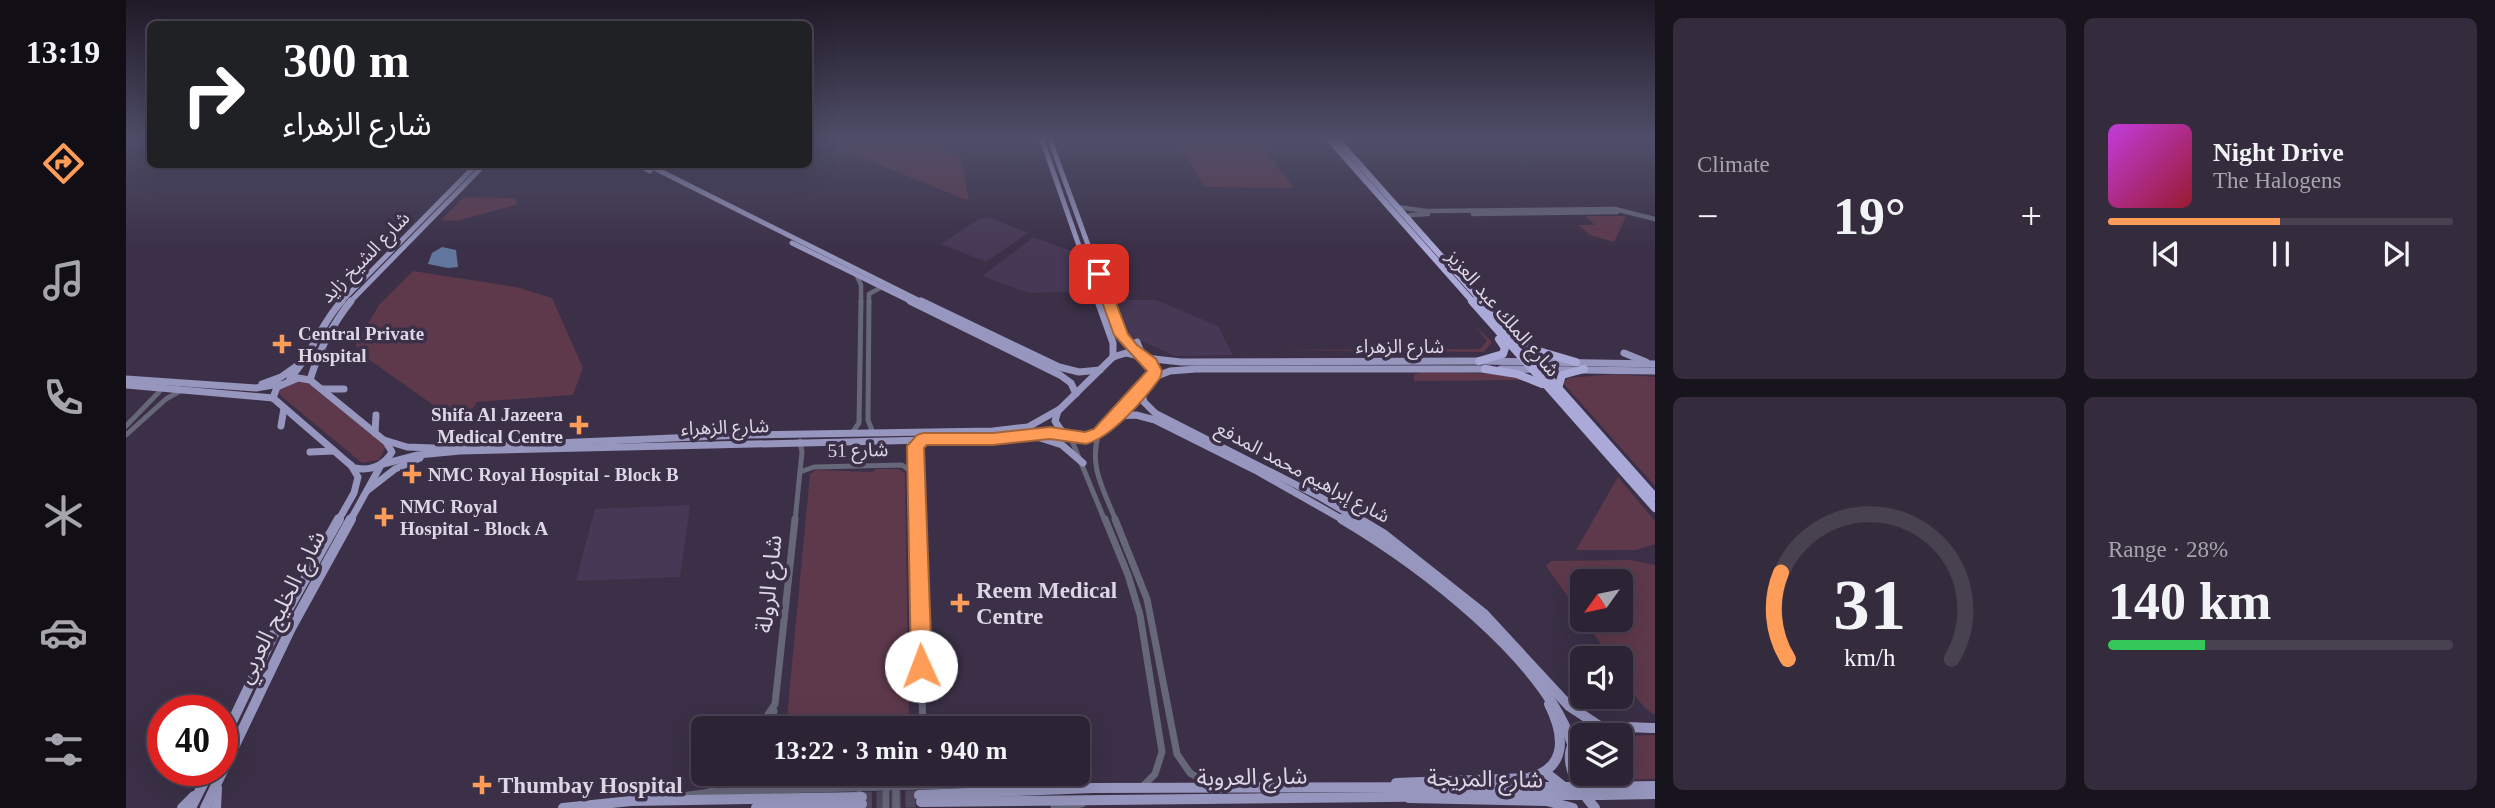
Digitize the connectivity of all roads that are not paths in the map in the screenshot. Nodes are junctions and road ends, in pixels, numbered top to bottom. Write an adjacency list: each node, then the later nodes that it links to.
1 (467, 175): 10 (main road, شارع الشيخ زايد)
2 (475, 175): 13 (main road, شارع الشيخ زايد)
3 (660, 175): 21 (main road)
4 (666, 175): 26 (main road)
5 (1054, 175): 17 (main road)
6 (1063, 175): 20 (main road)
7 (1358, 175): 15 (highway, شارع الملك عبد العزيز)
8 (1371, 175): 9 (highway, شارع الملك عبد العزيز)
9 (1395, 205): 11 (street); 15 (highway, شارع الملك عبد العزيز)
10 (438, 206): 13 (main road); 28 (main road, شارع الشيخ زايد)
11 (1426, 211): 12 (street); 14 (street)
12 (1419, 214): 14 (street); 15 (street)
13 (433, 219): 30 (main road, شارع الشيخ زايد)
14 (1654, 221)
15 (1408, 224): 16 (highway); 18 (highway, شارع الملك عبد العزيز); 23 (highway, شارع الملك عبد العزيز)
16 (1399, 225)
17 (1082, 255): 20 (main road); 34 (main road)
18 (1443, 258): 19 (highway); 23 (highway, شارع الملك عبد العزيز)
19 (1452, 261)
20 (1098, 272): 35 (main road)
21 (857, 276): 22 (main road); 24 (street)
22 (880, 288): 25 (main road); 27 (street)
23 (1475, 299): 29 (highway, شارع الملك عبد العزيز); 32 (highway, شارع الملك عبد العزيز)
24 (861, 304): 27 (street); 58 (street)
25 (915, 304): 26 (main road); 60 (main road)
26 (940, 311): 45 (main road)
27 (869, 314): 66 (street)
28 (324, 322): 30 (main road); 33 (main road, شارع الشيخ زايد)
29 (1497, 330): 38 (highway); 41 (highway, شارع الملك عبد العزيز)
30 (327, 334): 48 (main road, شارع الشيخ زايد)
31 (1137, 342): 35 (main road)
32 (1521, 346): 39 (highway); 41 (highway, شارع الملك عبد العزيز)
33 (307, 354): 49 (main road, شارع الشيخ زايد); 52 (main road)
34 (1113, 357): 35 (main road, شارع الزهراء); 45 (main road)
35 (1143, 357): 37 (main road, شارع الزهراء); 46 (main road)
36 (1429, 357): 37 (main road)
37 (1446, 361): 38 (main road, شارع الزهراء)
38 (1479, 361): 41 (main road, شارع الزهراء)
39 (1576, 362): 40 (main road, شارع الزهراء); 41 (main road, شارع الزهراء)
40 (1616, 362): 42 (main road, شارع الزهراء); 42 (main road)
41 (1533, 365): 43 (main road, شارع الزهراء); 44 (main road, شارع الزهراء); 53 (highway, شارع الملك عبد العزيز); 54 (highway, شارع الملك عبد العزيز)
42 (1654, 367): 44 (main road, شارع الزهراء)
43 (1485, 369): 46 (main road, شارع الزهراء); 53 (highway)
44 (1584, 369): 54 (highway)
45 (1100, 370): 60 (main road)
46 (1152, 378): 59 (main road)
47 (126, 379): 52 (main road)
48 (310, 380): 49 (main road); 57 (main road)
49 (285, 382): 52 (main road); 63 (main road, شارع الشيخ زايد)
50 (126, 385): 51 (main road)
51 (158, 387): 56 (main road); 61 (street)
52 (249, 388)
53 (1548, 388): 93 (highway, شارع الملك عبد العزيز)
54 (1558, 388): 92 (highway, شارع الملك عبد العزيز)
55 (344, 389): 57 (main road)
56 (186, 390): 62 (street); 63 (main road)
57 (322, 390): 71 (main road)
58 (859, 390): 66 (street); 75 (street)
59 (1141, 390): 68 (main road); 82 (main road, شارع إبراهيم محمد المدفع)
60 (1076, 394): 65 (main road)
61 (158, 396): 62 (street); 69 (street)
62 (166, 398): 74 (street)
63 (273, 398): 64 (main road)
64 (284, 408): 70 (main road); 83 (main road)
65 (1060, 410): 72 (main road); 77 (main road)
66 (868, 411): 72 (street)
67 (376, 415): 71 (main road)
68 (1115, 416): 73 (main road); 78 (main road, شارع إبراهيم محمد المدفع)
69 (126, 426)
70 (281, 426)
71 (375, 433): 80 (main road)
72 (875, 433): 75 (main road)
73 (1099, 433): 77 (main road, شارع الزهراء); 95 (street)
74 (126, 435)
75 (851, 436): 79 (main road, شارع الزهراء); 80 (main road, شارع الزهراء); 81 (main road, شارع الزهراء)
76 (1022, 436): 77 (main road, شارع الزهراء); 79 (main road, شارع الزهراء); 86 (main road)
77 (1070, 436): 86 (street)
78 (1189, 437): 82 (main road); 97 (main road, شارع إبراهيم محمد المدفع)
79 (923, 439): 90 (street)
80 (384, 440): 87 (main road)
81 (799, 440): 85 (main road, شارع الزهراء); 89 (street, شارع الرولة)
82 (1209, 441): 99 (main road, شارع إبراهيم محمد المدفع)
83 (335, 451): 84 (main road); 88 (main road)
84 (310, 452)
85 (431, 454): 87 (main road, شارع الزهراء); 91 (main road)
86 (1083, 463): 94 (street)
87 (382, 464): 88 (main road, شارع الزهراء); 91 (main road, شارع الخليج العربي)
88 (351, 465): 96 (main road, شارع الخليج العربي)
89 (800, 472): 90 (street, شارع 51); 102 (street, شارع الرولة)
90 (915, 474): 106 (street)
91 (362, 496): 98 (main road, شارع الخليج العربي)
92 (1655, 497)
93 (1655, 508)
94 (1098, 509): 95 (street); 101 (street)
95 (1113, 517): 107 (street)
96 (273, 636): 98 (main road); 103 (main road, شارع الخليج العربي)
97 (1509, 652): 99 (main road); 100 (main road, شارع إبراهيم محمد المدفع)
98 (273, 663): 111 (main road, شارع الخليج العربي)
99 (1538, 673): 108 (main road, شارع إبراهيم محمد المدفع)
100 (1545, 694): 112 (main road, شارع إبراهيم محمد المدفع); 113 (main road)
101 (1155, 702): 107 (street); 126 (street)
102 (775, 704): 104 (street, شارع الرولة); 105 (street)
103 (238, 709)
104 (767, 716)
105 (774, 716)
106 (922, 716)
107 (1170, 716): 127 (street)
108 (1595, 723)
109 (1633, 728): 110 (main road)
110 (1655, 728)
111 (238, 738)
112 (1570, 739)
113 (1546, 772): 128 (main road); 136 (main road)
114 (215, 786): 140 (main road, شارع الخليج العربي)
115 (218, 786): 141 (main road)
116 (715, 786): 131 (street)
117 (771, 786): 129 (street)
118 (867, 786): 134 (street)
119 (960, 786): 125 (street)
120 (1075, 786): 132 (street)
121 (1580, 786): 147 (main road)
122 (1655, 786): 130 (main road, شارع العروبة)
123 (201, 788): 138 (main road); 139 (main road)
124 (886, 788): 125 (street); 134 (street); 144 (street)
125 (896, 788): 145 (street)
126 (1141, 788): 127 (main road, شارع العروبة); 132 (main road, شارع العروبة)
127 (1216, 788): 128 (main road, شارع العروبة)
128 (1392, 790): 132 (main road, شارع العروبة); 136 (main road, شارع العروبة); 136 (main road, شارع المريجة)
129 (774, 791): 131 (street); 134 (street)
130 (1598, 791): 133 (main road, شارع العروبة); 136 (main road, شارع العروبة, bridge)
131 (710, 792): 137 (street)
132 (1094, 794): 135 (main road, شارع العروبة); 146 (street)
133 (1655, 794)
134 (861, 797): 137 (main road); 143 (main road)
135 (920, 799)
136 (1563, 799)
137 (666, 801): 142 (main road)
138 (182, 808)
139 (191, 808)
140 (205, 808)
141 (216, 808)
142 (563, 808)
143 (756, 808)
144 (886, 808)
145 (896, 808)
146 (1054, 808)
147 (1594, 808)

